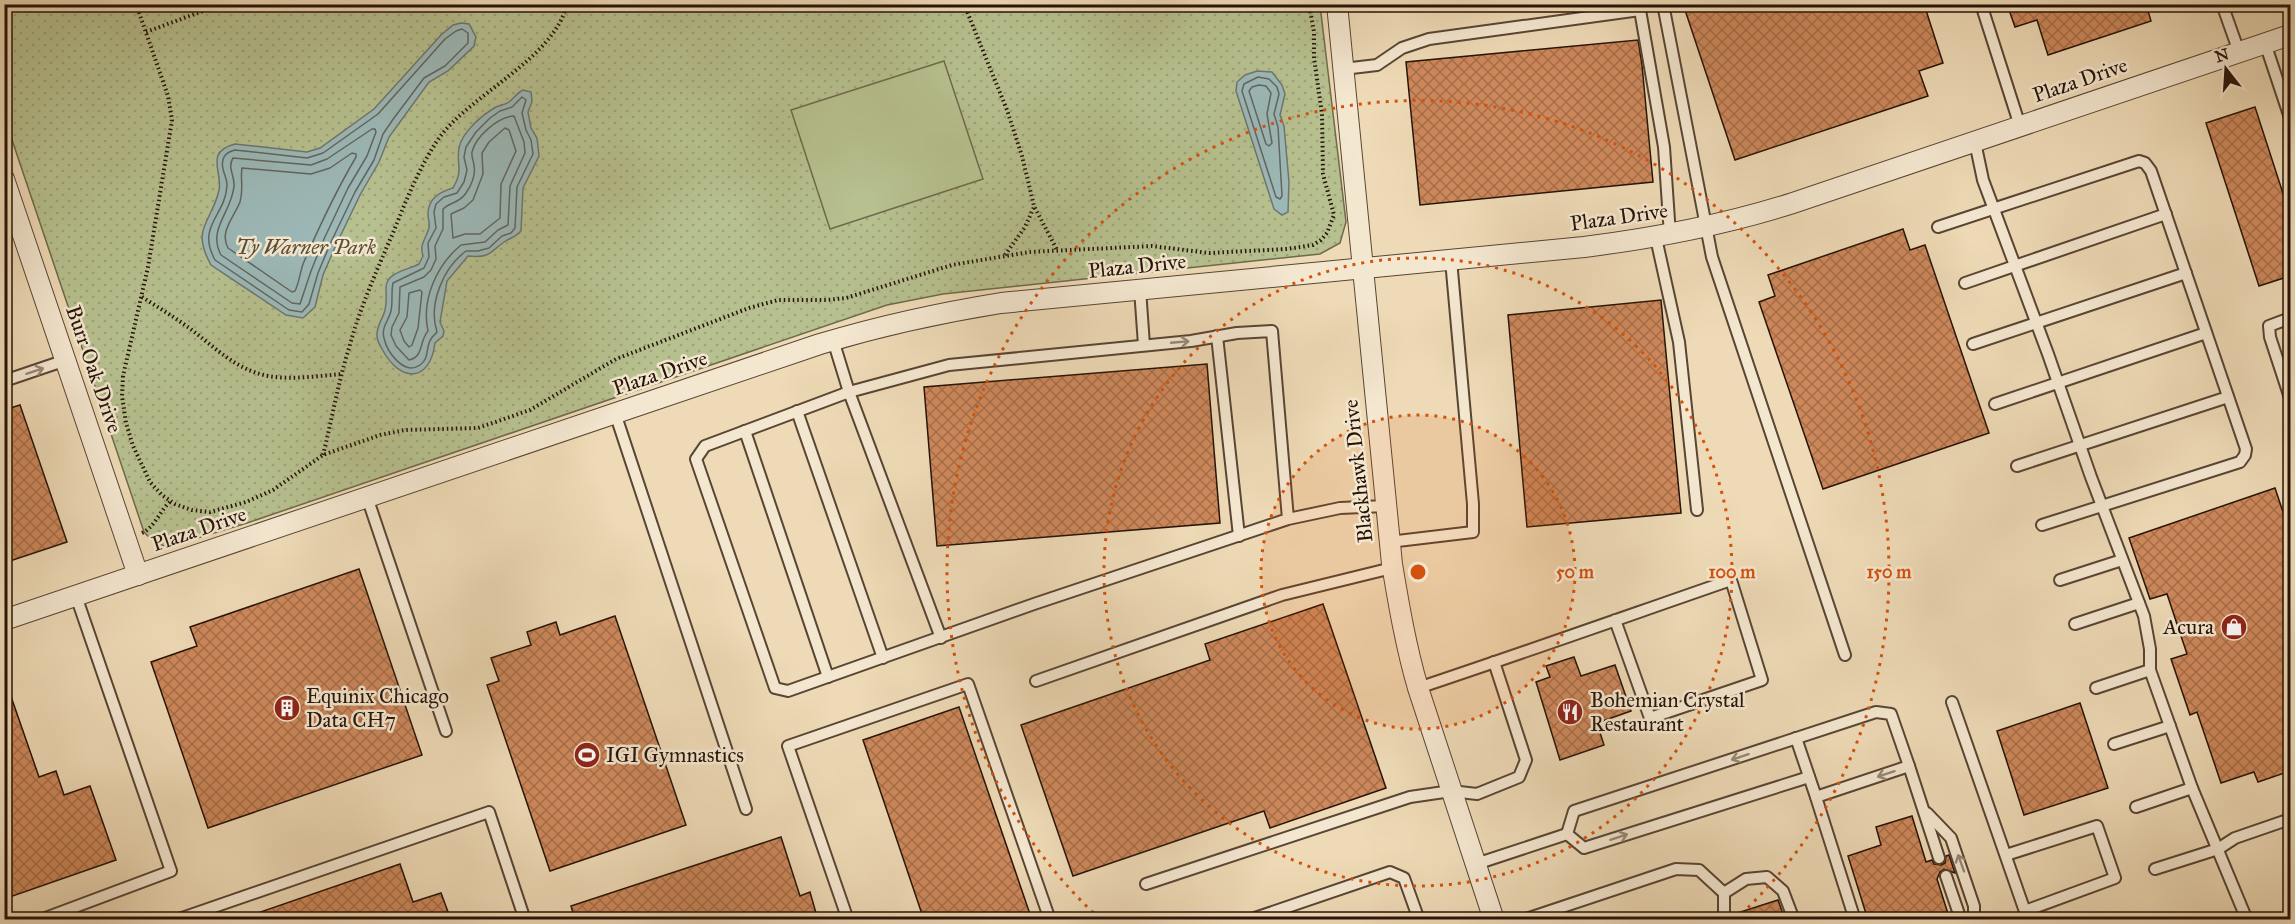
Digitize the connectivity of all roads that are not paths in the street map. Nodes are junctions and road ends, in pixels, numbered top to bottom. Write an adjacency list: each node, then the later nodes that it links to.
1 (1337, 4): 8 (street, Blackhawk Drive)
2 (1663, 4): 15 (lane)
3 (1981, 4): 10 (lane)
4 (2222, 4): 7 (lane)
5 (2290, 35): 6 (street, Plaza Drive)
6 (2265, 43): 7 (street, Plaza Drive); 9 (lane)
7 (2239, 52): 10 (street, Plaza Drive)
8 (1344, 69): 17 (lane); 20 (street, Blackhawk Drive)
9 (2290, 118)
10 (2020, 126): 11 (street, Plaza Drive)
11 (1975, 142): 13 (lane); 15 (street, Plaza Drive)
12 (4, 179): 31 (street, Burr Oak Drive)
13 (1994, 209): 14 (lane); 16 (lane); 19 (lane)
14 (2166, 214): 19 (lane); 21 (lane)
15 (1706, 227): 17 (street, Plaza Drive); 62 (lane)
16 (1938, 227)
17 (1663, 237): 18 (street, Plaza Drive); 47 (lane)
18 (1451, 260): 20 (street, Plaza Drive); 51 (lane)
19 (2015, 266): 22 (lane); 25 (lane)
20 (1363, 268): 23 (street, Plaza Drive); 45 (street, Blackhawk Drive)
21 (2186, 273): 25 (lane); 26 (lane)
22 (1965, 283)
23 (1140, 290): 28 (street, Plaza Drive); 30 (lane)
24 (2290, 318): 32 (lane)
25 (2037, 324): 29 (lane); 34 (lane)
26 (2206, 333): 34 (lane); 36 (lane)
27 (1217, 336): 30 (lane, one-way to 27); 48 (lane); 50 (lane)
28 (833, 340): 35 (lane); 40 (street, Plaza Drive)
29 (1973, 344)
30 (1144, 345): 35 (lane)
31 (66, 360): 33 (lane, one-way to 31); 54 (street, Burr Oak Drive)
32 (2287, 376): 37 (lane)
33 (4, 381)
34 (2059, 383): 38 (lane); 42 (lane)
35 (849, 392): 39 (lane); 61 (lane)
36 (2228, 397): 42 (lane); 46 (lane)
37 (2290, 398)
38 (1995, 404)
39 (797, 411): 41 (lane); 63 (lane)
40 (615, 413): 44 (street, Plaza Drive); 81 (lane)
41 (745, 431): 66 (lane); 66 (lane)
42 (2080, 446): 43 (lane); 46 (lane)
43 (2017, 466)
44 (367, 497): 54 (street, Plaza Drive); 72 (lane)
45 (1386, 506): 48 (lane); 51 (street, Blackhawk Drive)
46 (2102, 506): 49 (lane); 52 (lane)
47 (1697, 510)
48 (1288, 519): 50 (lane)
49 (2042, 525)
50 (1239, 536): 61 (lane)
51 (1389, 542): 53 (street, Blackhawk Drive)
52 (2122, 560): 55 (lane); 57 (lane)
53 (1392, 568): 67 (lane); 68 (street, Blackhawk Drive)
54 (138, 575): 56 (street, Plaza Drive)
55 (2060, 580)
56 (75, 596): 58 (street, Plaza Drive); 94 (lane)
57 (2139, 603): 60 (lane); 65 (lane)
58 (4, 620)
59 (1615, 620): 59 (lane); 64 (lane)
60 (2075, 624)
61 (941, 638): 63 (lane)
62 (1845, 655)
63 (883, 658): 66 (lane)
64 (1494, 662): 68 (lane); 78 (lane)
65 (2150, 670): 69 (lane); 71 (lane)
66 (828, 677)
67 (1036, 681)
68 (1418, 688): 78 (street, Blackhawk Drive)
69 (2096, 688)
70 (1952, 702): 86 (lane)
71 (2170, 726): 74 (lane); 77 (lane)
72 (446, 731)
73 (1796, 738): 75 (lane); 76 (lane); 84 (lane, one-way to 84)
74 (2114, 744)
75 (1909, 766): 79 (lane, one-way to 79); 82 (lane)
76 (1809, 777): 79 (lane); 84 (lane, one-way to 76)
77 (2192, 788): 80 (lane); 85 (lane)
78 (1451, 791): 88 (street, Blackhawk Drive); 91 (lane)
79 (1816, 797): 105 (lane)
80 (2136, 807)
81 (746, 808)
82 (1924, 810): 87 (lane); 107 (lane, one-way to 82)
83 (2290, 819): 85 (lane)
84 (1568, 834): 88 (lane)
85 (2218, 849): 89 (lane); 108 (lane)
86 (2006, 855): 93 (lane); 93 (lane)
87 (1939, 858)
88 (1476, 864): 101 (street, Blackhawk Drive)
89 (2155, 869)
90 (1946, 876): 106 (lane)
91 (1146, 884)
92 (1724, 892): 102 (lane); 103 (lane); 104 (lane)
93 (2027, 915)
94 (40, 920)
95 (176, 920): 96 (lane)
96 (525, 920)
97 (848, 920): 98 (lane)
98 (1050, 920)
99 (1249, 920): 100 (lane)
100 (1419, 920)
101 (1494, 920)
102 (1523, 920)
103 (1724, 920)
104 (1794, 920)
105 (1855, 920)
106 (1961, 920)
107 (1974, 920)
108 (2247, 920)

